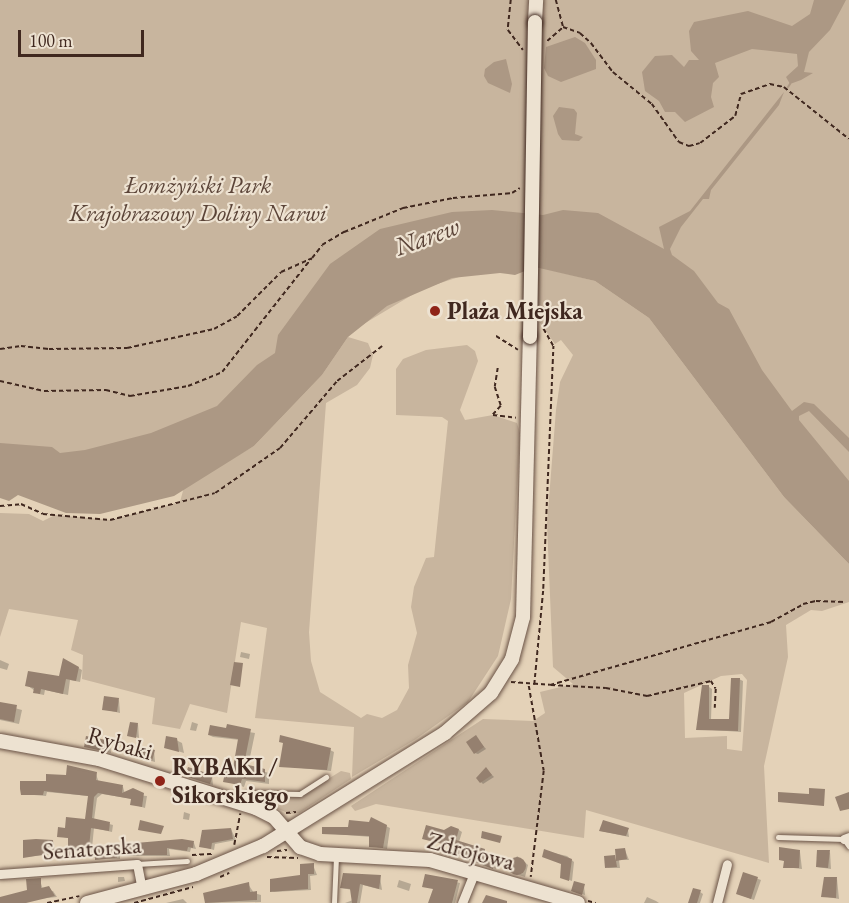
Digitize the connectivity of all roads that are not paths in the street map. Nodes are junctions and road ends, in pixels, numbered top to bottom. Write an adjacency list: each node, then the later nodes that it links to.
1 (536, 0): 5 (street, bridge)
2 (0, 741): 4 (street, Rybaki)
3 (326, 777): 4 (lane)
4 (240, 806): 5 (street, Rybaki)
5 (287, 832): 8 (street, Zdrojowa); 14 (street)
6 (778, 837): 7 (lane)
7 (847, 840)
8 (336, 856): 13 (street, Zdrojowa); 16 (lane)
9 (188, 858): 10 (lane, Senatorska)
10 (136, 864): 12 (street, Senatorska); 14 (street)
11 (727, 864): 19 (street)
12 (0, 874)
13 (474, 874): 17 (street); 18 (street, Zdrojowa)
14 (142, 889): 15 (street)
15 (87, 903)
16 (334, 903)
17 (462, 903)
18 (578, 903)
19 (717, 903)

